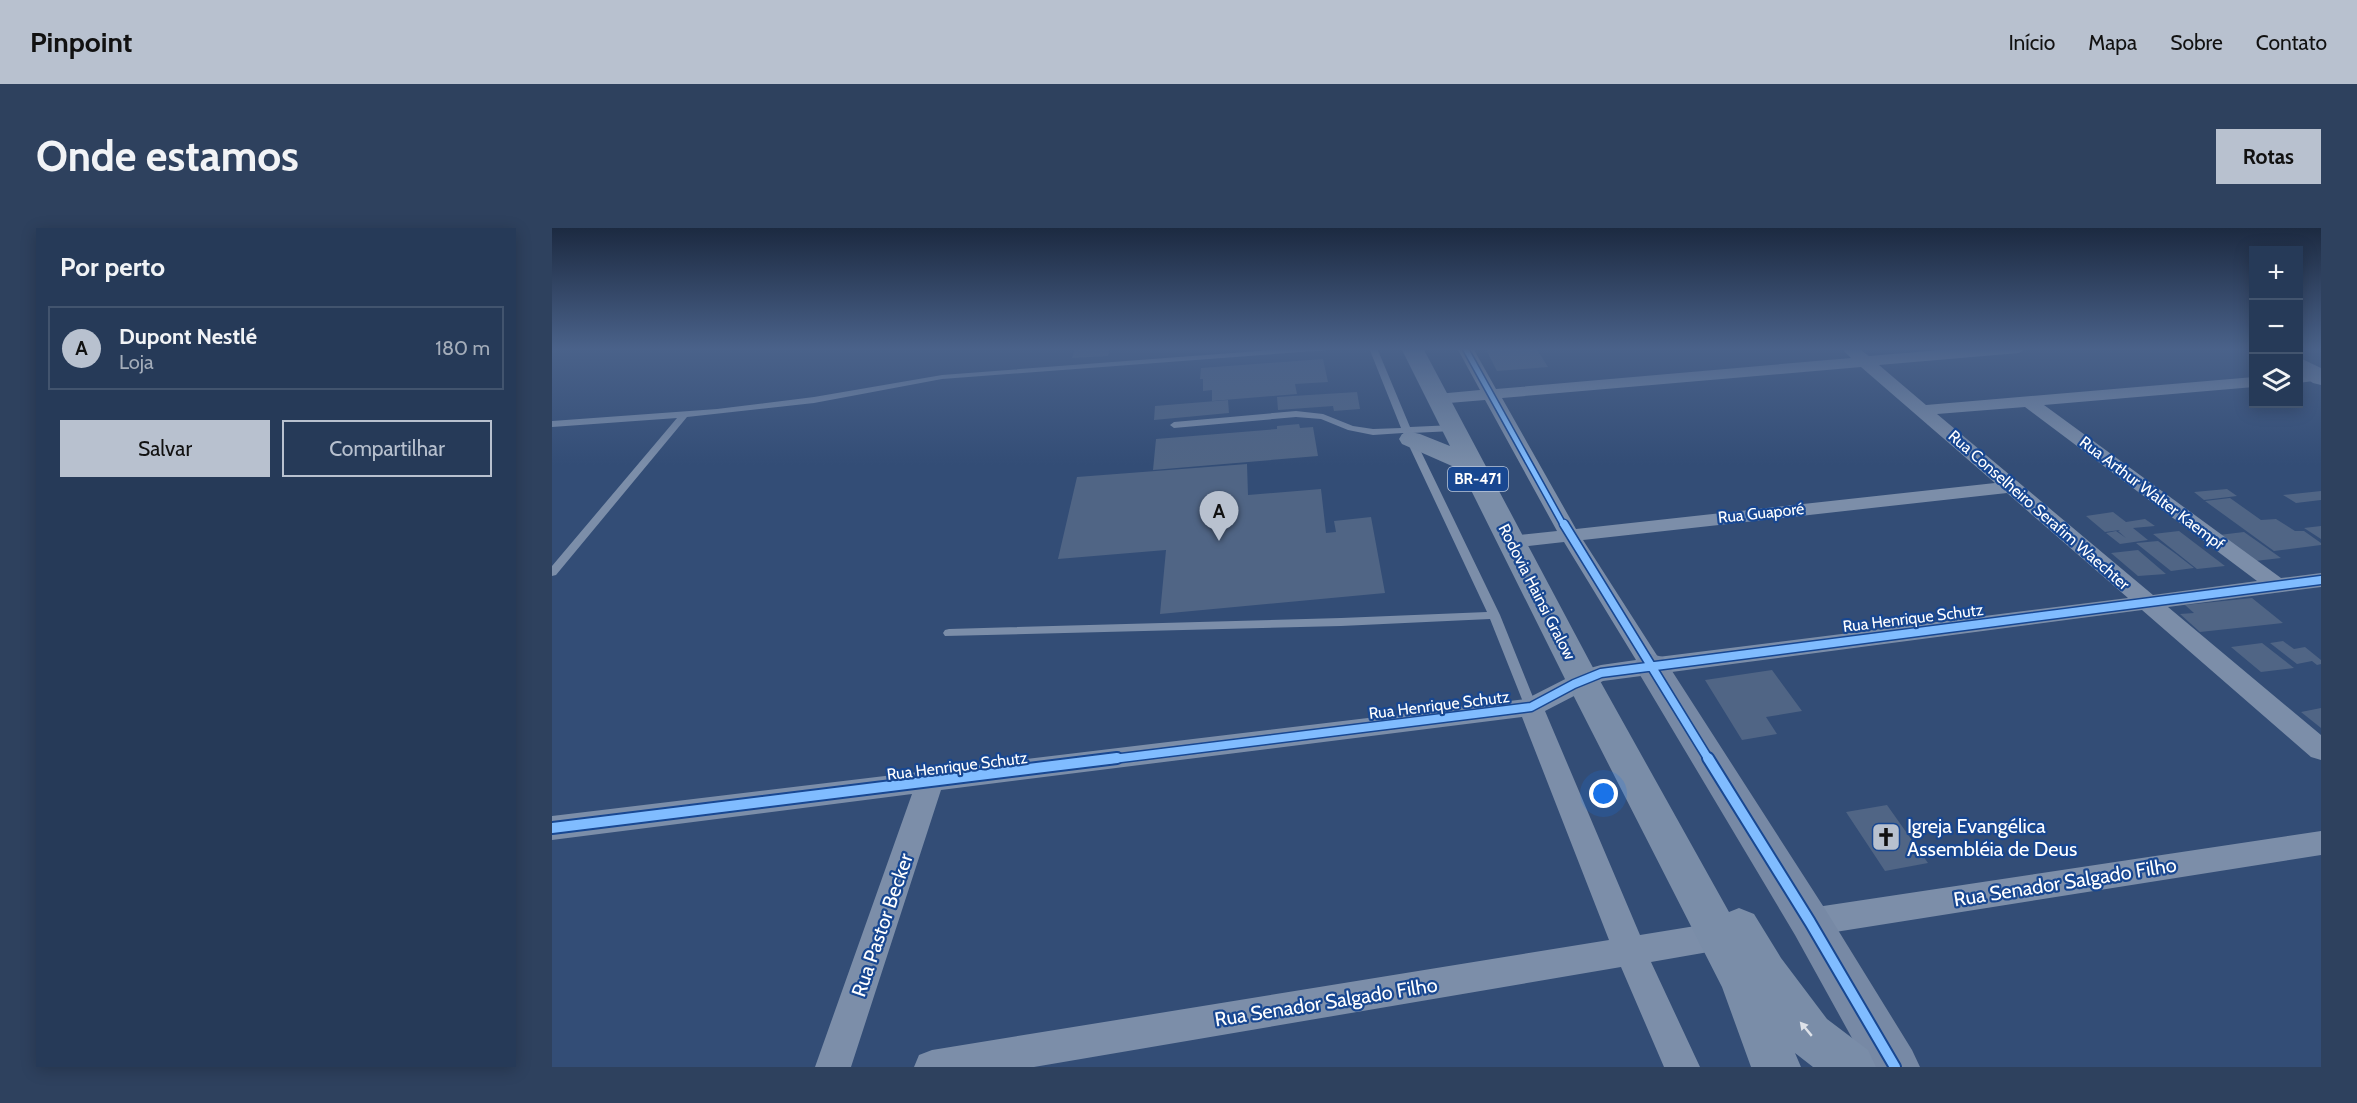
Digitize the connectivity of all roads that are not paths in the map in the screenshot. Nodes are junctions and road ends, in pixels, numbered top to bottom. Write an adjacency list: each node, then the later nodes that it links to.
1 (885, 387): 12 (lane)
2 (1389, 387): 16 (lane)
3 (1431, 387): 9 (main road, Rodovia Hainsi Gralow / BR-471)
4 (1488, 387): 8 (street)
5 (1575, 387): 8 (street)
6 (1896, 387): 11 (street, Rua Conselheiro Serafim Waechter)
7 (2192, 387): 10 (street)
8 (1492, 394): 9 (street); 19 (street)
9 (1437, 399): 15 (main road, Rodovia Hainsi Gralow / BR-471)
10 (2028, 401): 11 (street); 23 (street, Rua Arthur Walter Kaempf)
11 (1924, 410): 18 (street, Rua Conselheiro Serafim Waechter)
12 (685, 414): 13 (lane); 21 (lane)
13 (552, 424)
14 (1174, 425): 16 (lane)
15 (1453, 428): 16 (lane); 17 (main road, Rodovia Hainsi Gralow / BR-471)
16 (1409, 436): 17 (main road); 25 (lane)
17 (1470, 464): 20 (main road, Rodovia Hainsi Gralow / BR-471)
18 (2011, 487): 19 (street, Rua Guaporé); 24 (street, Rua Conselheiro Serafim Waechter)
19 (1569, 534): 20 (street, Rua Guaporé); 27 (street)
20 (1511, 542): 28 (main road, Rodovia Hainsi Gralow / BR-471)
21 (552, 573)
22 (2321, 580): 23 (street, Rua Henrique Schutz)
23 (2276, 585): 24 (street, Rua Henrique Schutz)
24 (2147, 602): 27 (street, Rua Henrique Schutz); 30 (street, Rua Conselheiro Serafim Waechter)
25 (1494, 615): 26 (lane); 29 (lane)
26 (949, 633)
27 (1651, 665): 28 (street, Rua Henrique Schutz); 35 (street)
28 (1582, 679): 29 (street, Rua Henrique Schutz); 32 (main road, Rodovia Hainsi Gralow / BR-471)
29 (1531, 707): 31 (street, Rua Henrique Schutz); 37 (street)
30 (2321, 750)
31 (930, 783): 33 (street, Rua Henrique Schutz); 39 (street, Rua Pastor Becker)
32 (1650, 805): 36 (main road, Rodovia Hainsi Gralow / BR-471); 44 (main road, one-way to 32)
33 (552, 828)
34 (2321, 843): 35 (street, Rua Senador Salgado Filho)
35 (1810, 922): 45 (street)
36 (1720, 936): 37 (street, Rua Senador Salgado Filho); 38 (main road, Rodovia Hainsi Gralow / BR-471)
37 (1630, 951): 40 (street, Rua Senador Salgado Filho); 41 (street)
38 (1749, 994): 42 (main road, Rodovia Hainsi Gralow / BR-471); 43 (main road, Rodovia Hainsi Gralow / BR-471)
39 (833, 1067)
40 (932, 1067)
41 (1682, 1067)
42 (1776, 1067)
43 (1789, 1067)
44 (1851, 1067)
45 (1895, 1067)

